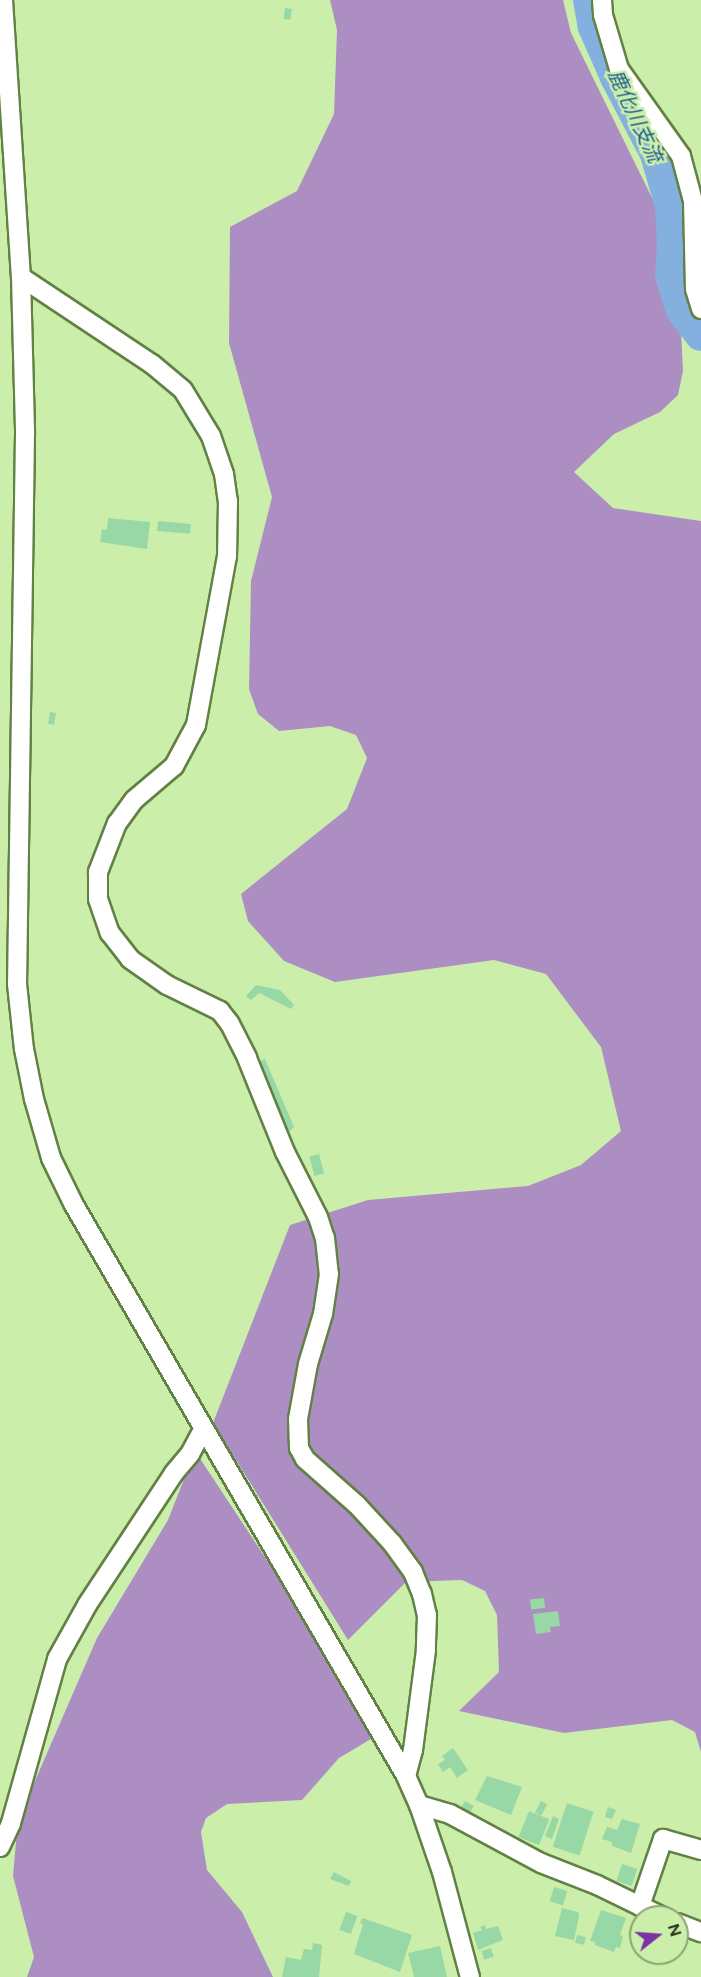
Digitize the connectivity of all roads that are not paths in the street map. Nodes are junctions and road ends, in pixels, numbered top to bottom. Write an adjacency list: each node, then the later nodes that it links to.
1 (3, 0): 3 (street)
2 (602, 0): 5 (street)
3 (3, 51): 4 (street)
4 (21, 277): 6 (street); 7 (street)
5 (701, 309)
6 (203, 1430): 7 (street); 9 (street)
7 (406, 1776): 8 (street)
8 (419, 1805): 11 (street); 13 (street)
9 (0, 1847)
10 (701, 1850): 12 (street)
11 (638, 1905)
12 (640, 1905)
13 (470, 1977)

